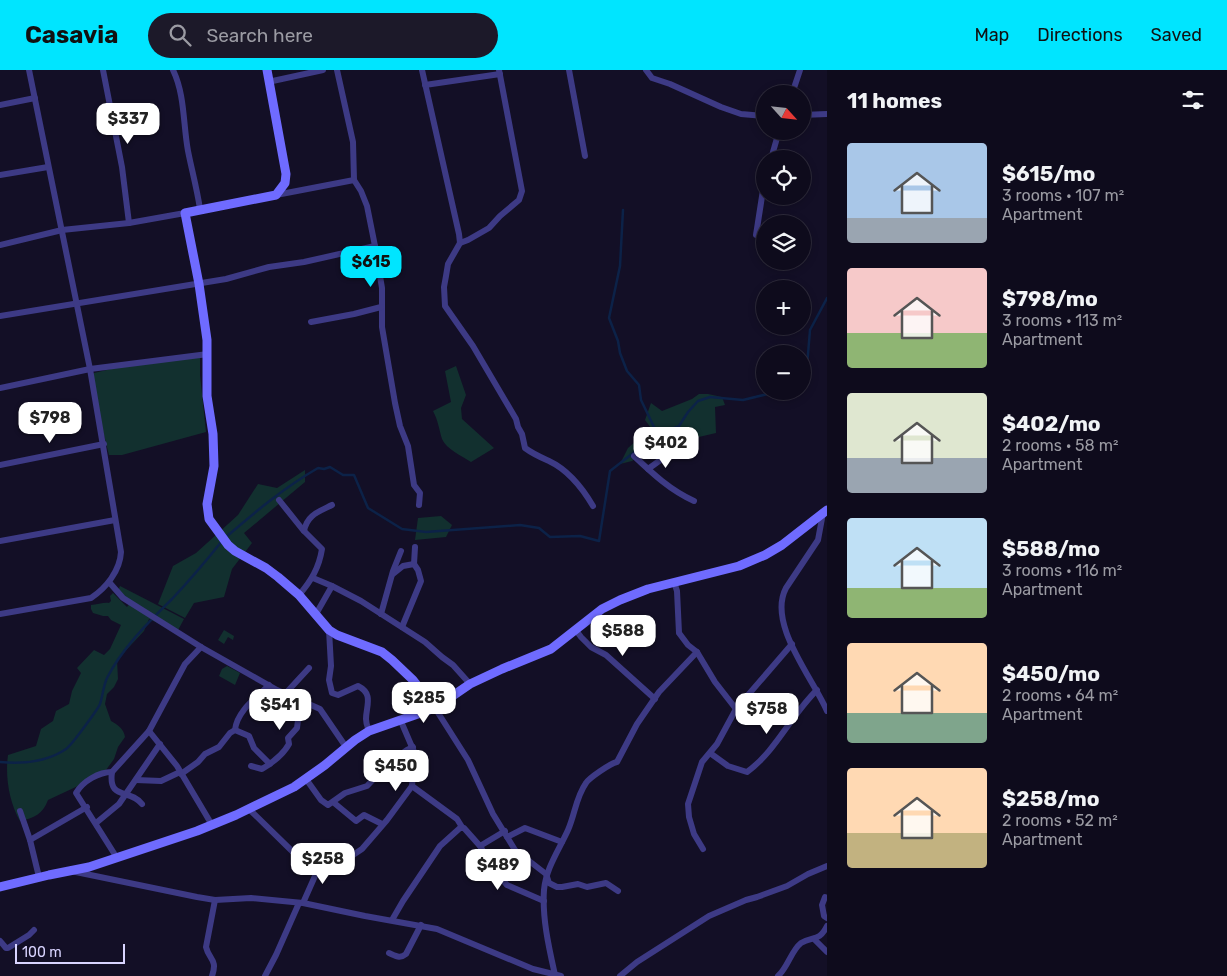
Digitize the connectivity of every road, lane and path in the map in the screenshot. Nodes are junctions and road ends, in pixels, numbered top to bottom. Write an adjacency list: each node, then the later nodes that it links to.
1 (29, 70): 15 (street)
2 (103, 70): 27 (street)
3 (173, 70): 25 (street)
4 (267, 70): 12 (street)
5 (323, 70): 12 (street)
6 (337, 70): 23 (street)
7 (422, 70): 13 (street)
8 (569, 70): 20 (street)
9 (646, 70): 18 (street)
10 (800, 70): 14 (street)
11 (499, 72): 13 (street); 29 (street)
12 (268, 82): 24 (street)
13 (425, 85): 29 (street)
14 (795, 85)
15 (35, 98): 16 (street); 21 (street)
16 (0, 105)
17 (827, 114): 19 (street)
18 (756, 115)
19 (811, 115)
20 (585, 156)
21 (48, 167): 22 (street); 28 (street)
22 (0, 175)
23 (354, 180): 24 (street); 31 (street)
24 (276, 195): 25 (street)
25 (200, 209): 26 (street)
26 (185, 213): 27 (street); 32 (street)
27 (128, 223): 28 (street)
28 (62, 230): 30 (street); 33 (street)
29 (460, 243): 49 (street)
30 (0, 245)
31 (375, 246): 32 (street); 34 (street)
32 (199, 284): 33 (street); 37 (street)
33 (76, 303): 35 (street); 38 (street)
34 (381, 307): 36 (street); 48 (street)
35 (0, 316)
36 (311, 322)
37 (208, 354): 38 (street); 62 (street)
38 (90, 369): 39 (street); 40 (street)
39 (0, 388)
40 (104, 444): 43 (street); 51 (street)
41 (673, 451): 44 (street)
42 (634, 456): 44 (street)
43 (0, 465)
44 (648, 470): 46 (street)
45 (279, 500): 52 (street)
46 (694, 501)
47 (332, 505): 52 (street)
48 (419, 505)
49 (593, 506)
50 (825, 511): 60 (street); 69 (street)
51 (116, 520): 53 (street); 59 (street)
52 (304, 531): 57 (street)
53 (0, 541)
54 (414, 547): 56 (street)
55 (401, 552): 58 (street)
56 (414, 564): 58 (street); 66 (street)
57 (313, 578): 61 (street); 62 (street)
58 (391, 578): 65 (street)
59 (109, 582): 63 (street); 70 (street)
60 (674, 582): 67 (street); 71 (street)
61 (332, 586): 64 (street); 65 (street)
62 (299, 595): 64 (street)
63 (0, 614)
64 (316, 614): 68 (street)
65 (381, 614): 66 (street)
66 (402, 627): 73 (street)
67 (575, 629): 73 (street); 77 (street)
68 (329, 630): 79 (street); 85 (street)
69 (792, 644): 75 (street); 80 (street)
70 (201, 648): 74 (street); 84 (street)
71 (697, 652): 77 (street); 80 (street)
72 (309, 668): 76 (street)
73 (470, 684): 79 (street)
74 (269, 685): 76 (street); 83 (street)
75 (817, 690): 81 (street); 89 (street)
76 (285, 694): 78 (street)
77 (655, 699): 109 (street)
78 (307, 703): 87 (street); 90 (street)
79 (435, 708): 82 (street); 107 (street)
80 (736, 709): 89 (street)
81 (827, 711)
82 (400, 719): 85 (street); 88 (street)
83 (235, 730): 90 (street); 93 (street)
84 (150, 731): 86 (street); 92 (street)
85 (369, 732): 87 (street)
86 (160, 744): 93 (street); 95 (street)
87 (346, 747): 94 (street)
88 (413, 747): 96 (street); 98 (street)
89 (710, 753): 111 (street)
90 (270, 764): 91 (street)
91 (252, 766)
92 (112, 772): 97 (street); 100 (street)
93 (181, 773): 95 (street); 105 (street)
94 (306, 778): 98 (street); 101 (street)
95 (136, 780): 97 (street)
96 (412, 786): 104 (street); 106 (street)
97 (126, 795): 99 (street); 103 (street)
98 (333, 802): 104 (street)
99 (142, 804)
100 (87, 807): 103 (street); 108 (street)
101 (249, 810): 105 (street); 112 (street)
102 (20, 811): 108 (street)
103 (96, 823): 114 (street)
104 (382, 824): 113 (street)
105 (212, 825): 114 (street)
106 (462, 827): 110 (street); 127 (street)
107 (506, 834): 109 (street); 110 (street); 118 (street)
108 (30, 840): 119 (street)
109 (562, 842): 118 (street)
110 (480, 846): 124 (street)
111 (703, 849)
112 (294, 853)
113 (346, 854)
114 (117, 858): 117 (street)
115 (324, 858): 125 (street)
116 (827, 866): 138 (street)
117 (70, 871): 119 (street); 123 (street)
118 (546, 874): 121 (street); 124 (street)
119 (39, 877): 120 (street)
120 (0, 887)
121 (618, 891)
122 (826, 897): 126 (street)
123 (215, 900): 125 (street); 136 (street)
124 (544, 901): 135 (street)
125 (301, 903): 127 (street); 137 (street)
126 (827, 918)
127 (392, 920): 128 (street)
128 (421, 925): 134 (street); 135 (street)
129 (827, 926): 131 (street)
130 (34, 930): 132 (street)
131 (814, 939): 133 (street); 139 (street)
132 (0, 941)
133 (827, 952)
134 (390, 953)
135 (558, 975)
136 (212, 976)
137 (265, 976)
138 (620, 976)
139 (778, 976)

